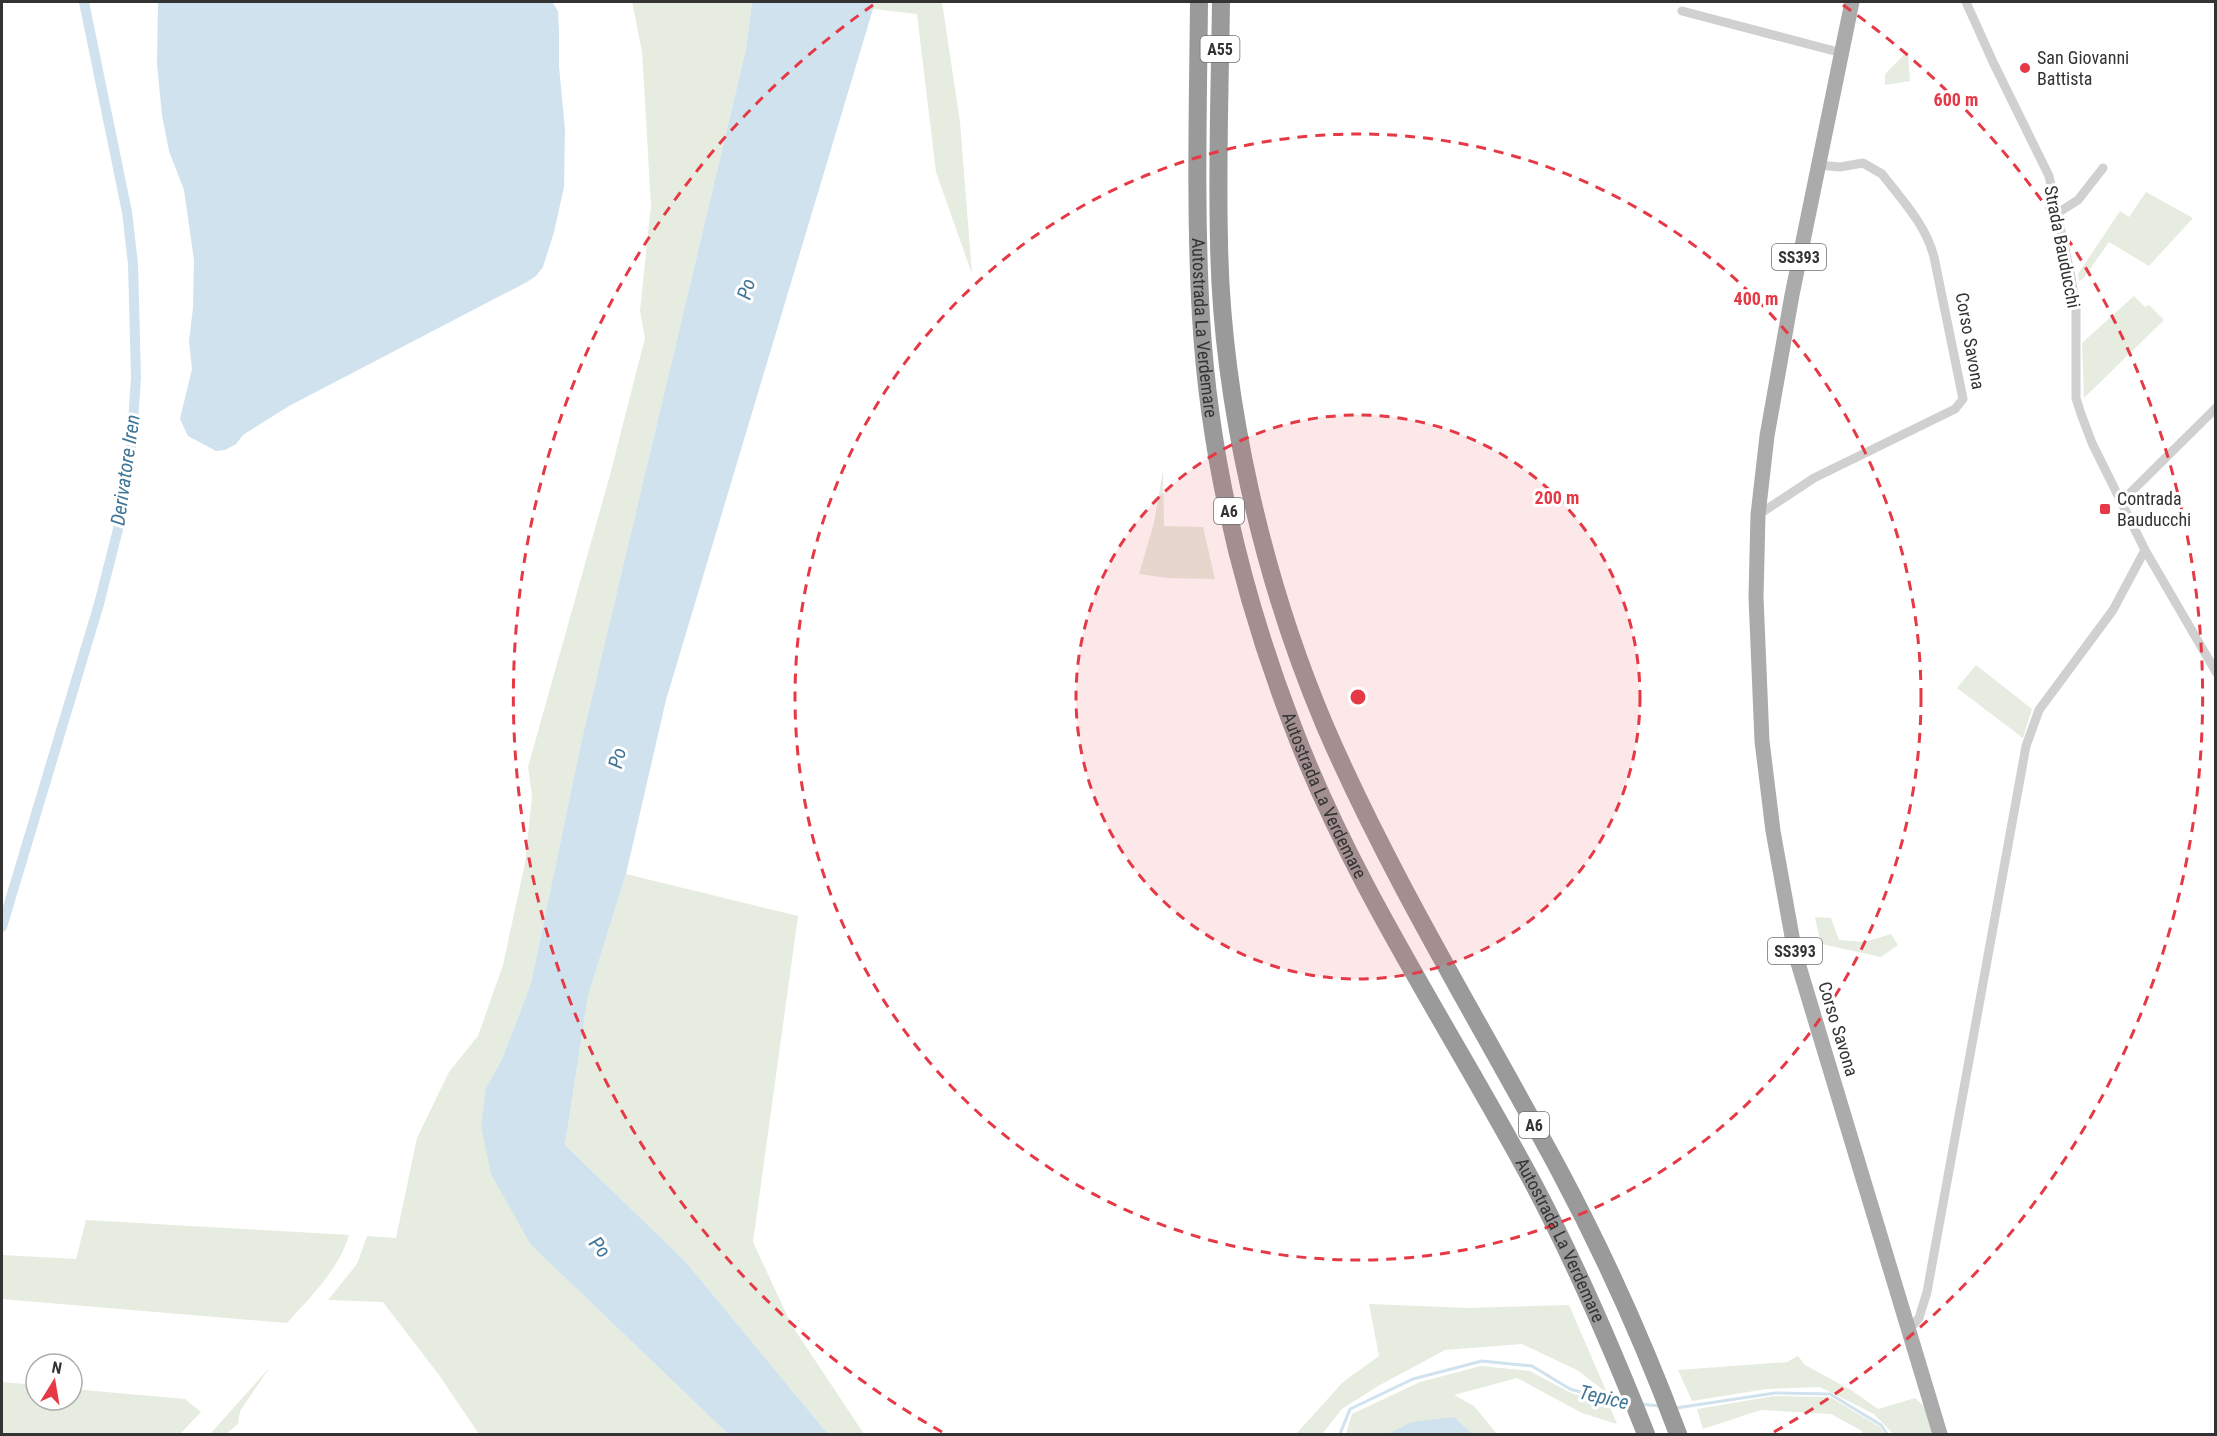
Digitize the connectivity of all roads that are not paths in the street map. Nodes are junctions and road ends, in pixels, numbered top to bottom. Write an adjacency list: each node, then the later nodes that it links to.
1 (1198, 2): 7 (highway, A55)
2 (1221, 2): 8 (highway, A55)
3 (1852, 2): 6 (main road, Corso Savona / SS393)
4 (1966, 2): 11 (street, Strada Bauducchi)
5 (1682, 11): 6 (street)
6 (1842, 53): 9 (main road, Corso Savona / SS393)
7 (1198, 95): 18 (highway, Autostrada La Verdemare / A6)
8 (1220, 97): 19 (highway, Autostrada La Verdemare / A6)
9 (1818, 165): 14 (main road, Corso Savona / SS393); 14 (street, Corso Savona)
10 (2103, 168): 11 (street)
11 (2056, 214): 13 (street, Strada Bauducchi)
12 (2216, 408): 13 (street)
13 (2122, 501): 15 (street, Strada Bauducchi)
14 (1758, 515): 17 (main road, Corso Savona / SS393)
15 (2145, 550): 16 (street, Strada Bauducchi); 17 (street)
16 (2216, 672)
17 (1908, 1331): 20 (main road, Corso Savona / SS393)
18 (1644, 1428)
19 (1676, 1428)
20 (1940, 1434)

